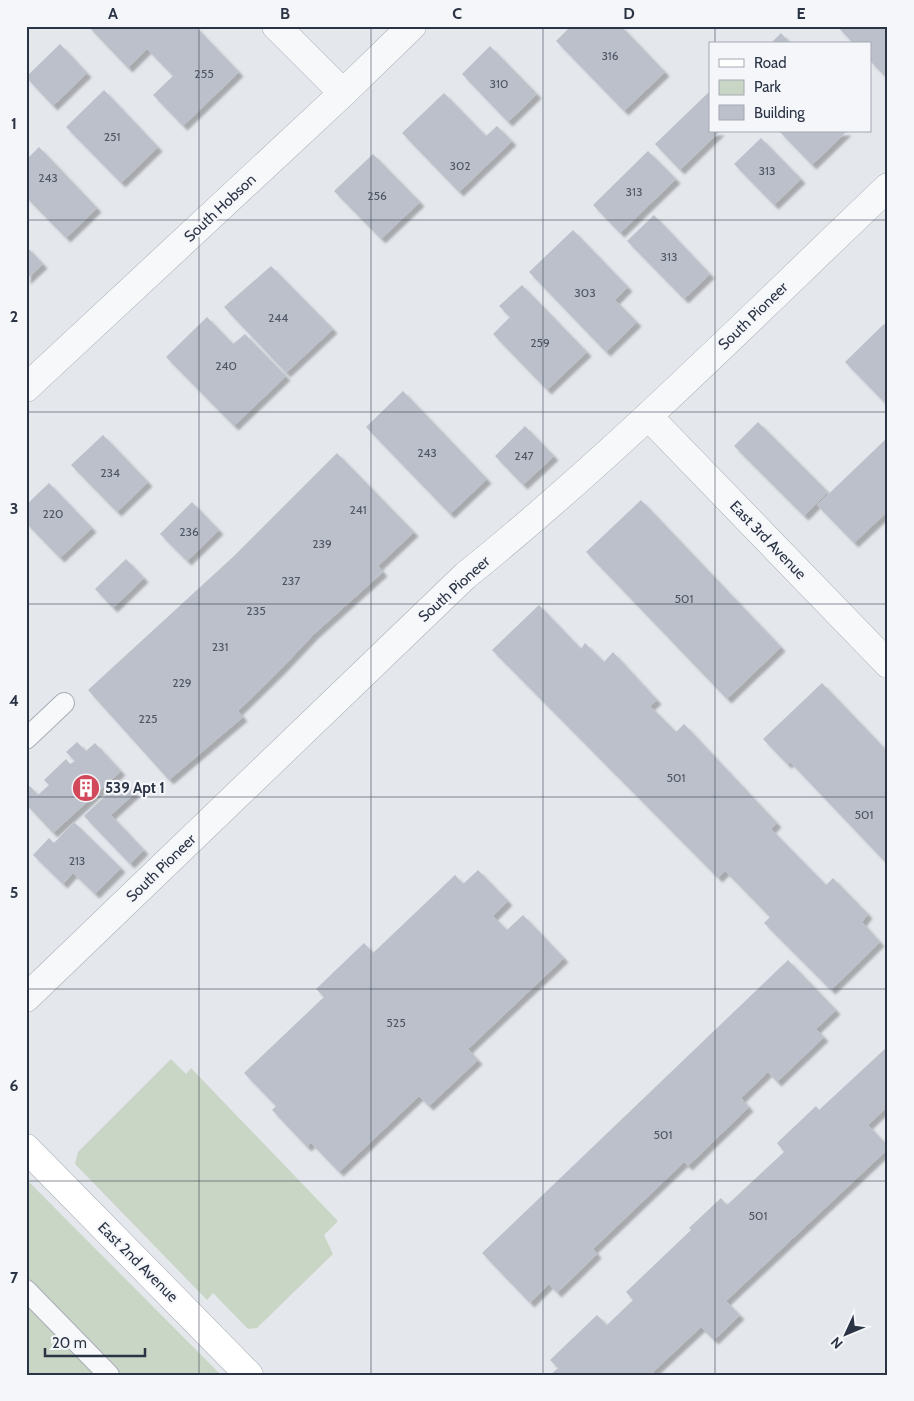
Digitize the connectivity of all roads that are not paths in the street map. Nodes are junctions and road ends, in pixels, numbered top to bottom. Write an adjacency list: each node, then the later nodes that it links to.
1 (276, 26): 3 (street)
2 (412, 26): 3 (street, South Hobson)
3 (343, 94): 5 (street, South Hobson)
4 (888, 187): 6 (street, South Pioneer)
5 (26, 388)
6 (648, 416): 7 (street, East 3rd Avenue); 10 (street, South Pioneer)
7 (888, 664)
8 (64, 703): 9 (lane)
9 (26, 739)
10 (26, 998)
11 (26, 1148): 14 (street, East 2nd Avenue)
12 (26, 1290): 13 (lane)
13 (109, 1375)
14 (249, 1375)

